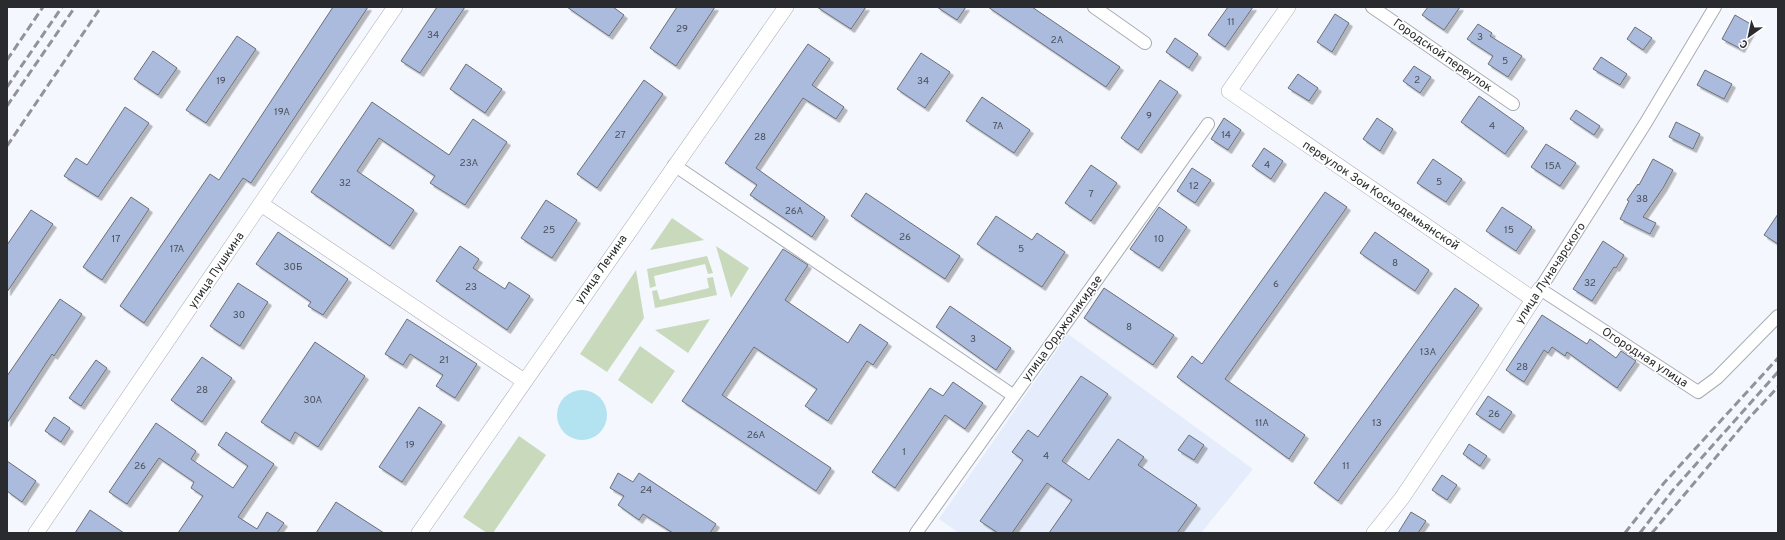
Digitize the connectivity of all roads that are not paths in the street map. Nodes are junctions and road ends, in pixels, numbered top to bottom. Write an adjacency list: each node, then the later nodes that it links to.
1 (395, 7): 11 (street, улица Пушкина)
2 (786, 7): 10 (street, улица Ленина)
3 (1094, 7): 7 (street)
4 (1288, 7): 12 (street, переулок Зои Космодемьянской)
5 (1372, 7): 8 (street, Городской переулок)
6 (1715, 7): 12 (street, улица Луначарского)
7 (1146, 43)
8 (1513, 104)
9 (1208, 124): 15 (street, улица Орджоникидзе)
10 (674, 165): 14 (street, улица Ленина); 15 (street)
11 (261, 204): 14 (street); 16 (street, улица Пушкина)
12 (1536, 294): 13 (street, Огородная улица); 19 (street, улица Луначарского)
13 (1778, 316)
14 (524, 381): 17 (street, улица Ленина)
15 (1014, 396): 18 (street, улица Орджоникидзе)
16 (36, 533)
17 (419, 533)
18 (916, 533)
19 (1374, 533)

